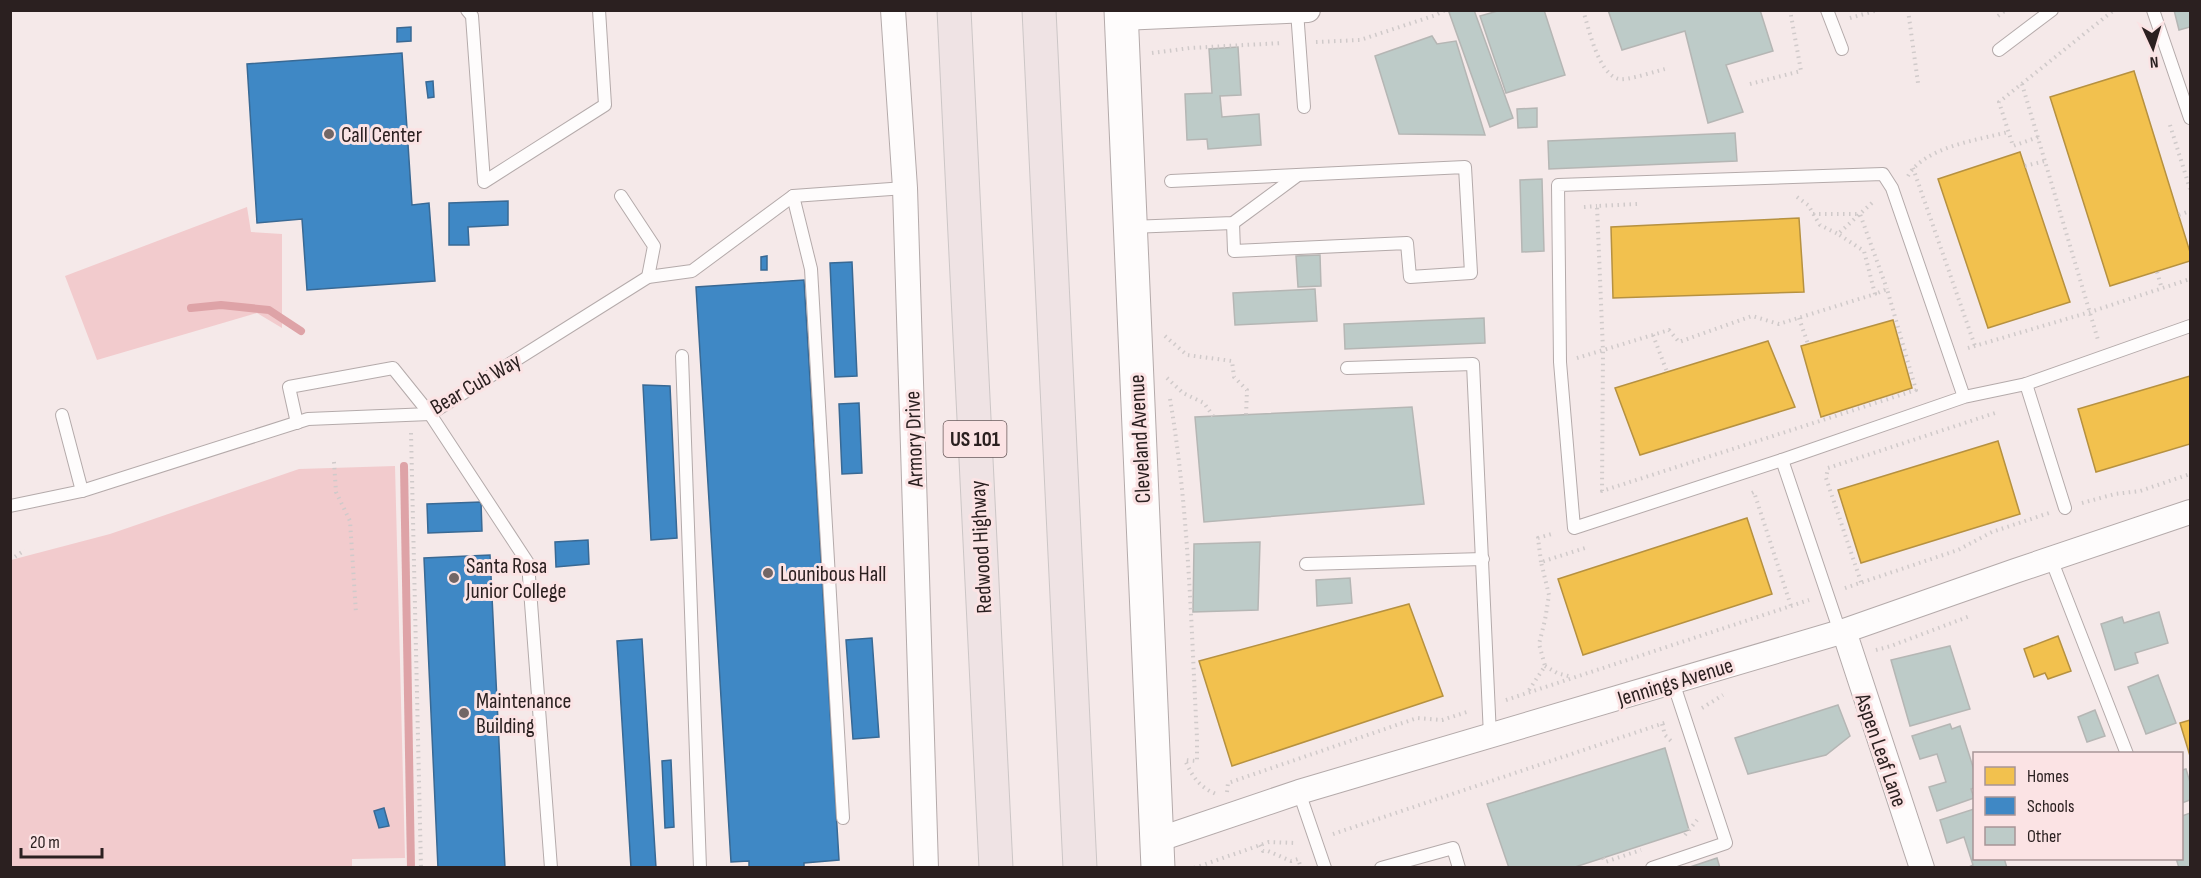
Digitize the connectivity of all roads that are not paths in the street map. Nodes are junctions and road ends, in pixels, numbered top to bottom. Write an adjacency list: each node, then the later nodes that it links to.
1 (467, 10): 2 (lane)
2 (599, 10)
3 (893, 10): 18 (street, Armory Drive)
4 (954, 10): 50 (highway, Redwood Highway / US 101)
5 (1040, 10): 51 (highway)
6 (1308, 10): 10 (street)
7 (1827, 10): 12 (lane)
8 (2052, 10): 13 (lane)
9 (2153, 10): 15 (lane)
10 (1297, 11): 11 (street); 14 (lane)
11 (1121, 14): 22 (street, Cleveland Avenue)
12 (1842, 48)
13 (1999, 50)
14 (1304, 107)
15 (2190, 118)
16 (1299, 174): 17 (lane); 21 (lane); 21 (lane)
17 (1170, 181)
18 (905, 188): 20 (lane); 49 (street, Armory Drive)
19 (621, 196): 23 (lane)
20 (793, 196): 23 (lane, Bear Cub Way); 45 (lane)
21 (1233, 223): 22 (lane)
22 (1129, 228): 46 (street, Cleveland Avenue)
23 (648, 277): 29 (lane, Bear Cub Way)
24 (2190, 326): 27 (lane)
25 (682, 356): 48 (lane)
26 (1347, 368): 37 (lane)
27 (2026, 384): 28 (lane); 35 (lane)
28 (1964, 397): 32 (lane); 32 (lane)
29 (430, 414): 31 (lane, Bear Cub Way); 31 (lane); 47 (lane)
30 (62, 415): 33 (lane)
31 (297, 423): 33 (lane, Bear Cub Way)
32 (1782, 460): 40 (lane)
33 (82, 491): 34 (lane, Bear Cub Way)
34 (10, 506)
35 (2065, 508)
36 (2190, 512): 38 (street, Jennings Avenue)
37 (1483, 559): 39 (lane); 42 (lane)
38 (2051, 559): 40 (street, Jennings Avenue); 43 (lane)
39 (1306, 564)
40 (1842, 632): 41 (street, Jennings Avenue); 56 (street, Aspen Leaf Lane)
41 (1674, 682): 42 (street, Jennings Avenue); 55 (lane)
42 (1490, 736): 44 (street, Jennings Avenue)
43 (2127, 752)
44 (1299, 792): 46 (street, Jennings Avenue); 52 (lane)
45 (843, 818)
46 (1158, 854)
47 (551, 867)
48 (700, 867)
49 (926, 867)
50 (996, 867)
51 (1080, 867)
52 (1325, 867)
53 (1381, 867): 54 (lane)
54 (1459, 867)
55 (1652, 867)
56 (1922, 867)

